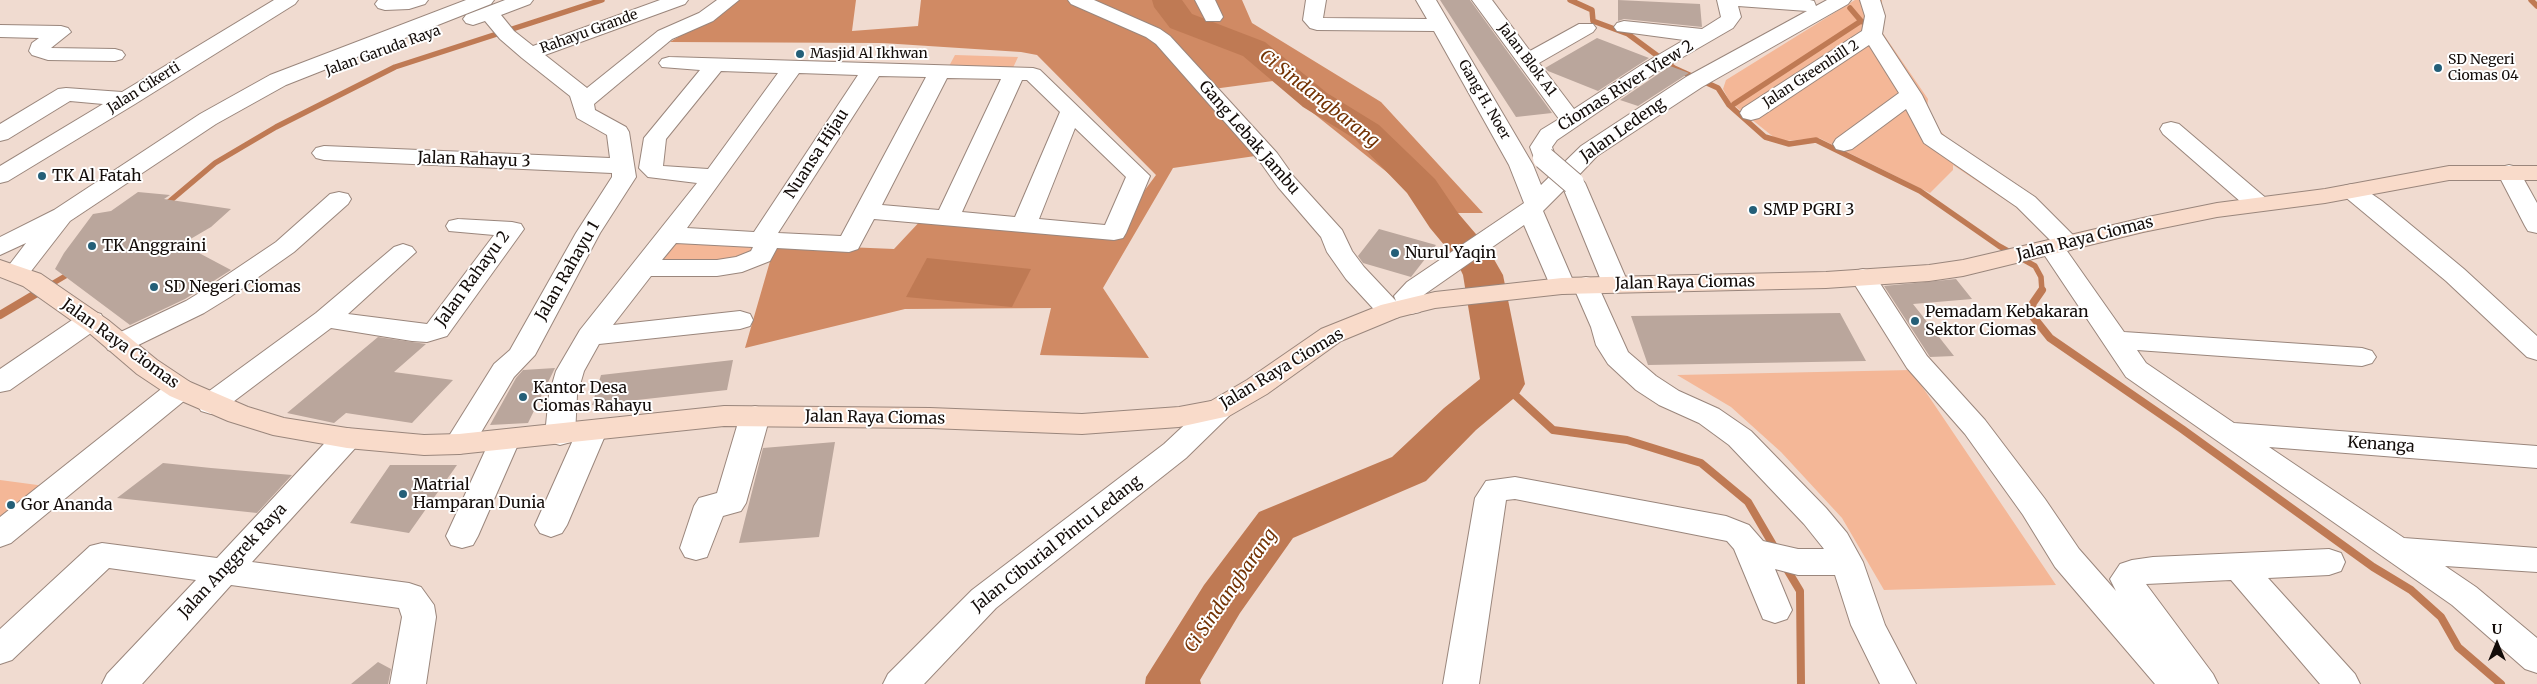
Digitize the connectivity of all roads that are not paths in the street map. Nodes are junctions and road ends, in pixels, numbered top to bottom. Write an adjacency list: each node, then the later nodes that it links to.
1 (288, 0): 32 (street, Jalan Cikerti)
2 (418, 0): 12 (street)
3 (523, 0): 15 (street, Jalan Garuda Raya)
4 (678, 0): 22 (street, Rahayu Grande)
5 (730, 0): 33 (street)
6 (1078, 0): 66 (street, Gang Lebak Jambu)
7 (1316, 0): 16 (street)
8 (1426, 0): 16 (street, Gang H. Noer)
9 (1728, 0): 14 (street, Ciomas River View 2); 21 (street, Ciomas River View 2)
10 (1841, 0): 50 (street, Jalan Ledeng)
11 (1870, 0): 19 (street)
12 (386, 4)
13 (1494, 4): 24 (street, Jalan Blok A1)
14 (1807, 5)
15 (486, 7): 22 (street, Jalan Rahayu 1); 52 (street, Jalan Garuda Raya)
16 (1441, 24): 50 (street, Gang H. Noer)
17 (1624, 27): 21 (street)
18 (1586, 28): 24 (street)
19 (1872, 29): 31 (street); 35 (street, Jalan Greenhill 2)
20 (0, 31): 23 (street)
21 (1707, 36): 36 (street, Ciomas River View 2)
22 (529, 54): 33 (street, Jalan Rahayu 1)
23 (115, 55)
24 (1527, 61): 36 (street, Jalan Blok A1)
25 (669, 63): 26 (street)
26 (716, 64): 27 (street); 46 (street)
27 (793, 67): 28 (street); 46 (street)
28 (873, 69): 29 (street); 58 (street, Nuansa Hijau)
29 (940, 71): 30 (street); 51 (street)
30 (1014, 74): 34 (street); 53 (street)
31 (1912, 95): 40 (street); 60 (street)
32 (127, 99): 37 (street); 39 (street, Jalan Cikerti)
33 (583, 102): 42 (street, Jalan Rahayu 1)
34 (1071, 111): 54 (street); 54 (street)
35 (1751, 113)
36 (1571, 120): 65 (street, Ciomas River View 2, bridge)
37 (9, 124): 39 (street)
38 (2171, 129): 49 (street)
39 (67, 136): 45 (street, Jalan Cikerti)
40 (1844, 144)
41 (324, 153): 42 (street, Jalan Rahayu 3)
42 (623, 166): 85 (street, Jalan Rahayu 1)
43 (2509, 172): 44 (main road, Jalan Raya Ciomas); 47 (main road, Jalan Raya Ciomas); 56 (street)
44 (2537, 173)
45 (0, 176)
46 (714, 177): 57 (street)
47 (2352, 191): 49 (main road, Jalan Raya Ciomas); 73 (street)
48 (338, 199): 72 (street)
49 (2258, 204): 60 (main road, Jalan Raya Ciomas)
50 (1533, 207): 65 (street, Gang H. Noer); 66 (street, Jalan Ledeng)
51 (866, 211): 53 (street); 58 (street)
52 (62, 215): 59 (street, Jalan Garuda Raya); 63 (street, Jalan Garuda Raya)
53 (947, 218): 54 (street)
54 (1024, 225)
55 (458, 226): 67 (street, Jalan Rahayu 2)
56 (2537, 226)
57 (670, 235): 58 (street); 62 (street)
58 (765, 239): 62 (street, Nuansa Hijau)
59 (0, 247)
60 (2049, 248): 64 (main road, Jalan Raya Ciomas); 71 (street)
61 (403, 252): 67 (street)
62 (643, 268): 70 (street)
63 (16, 274): 68 (main road, Jalan Raya Ciomas)
64 (1863, 277): 65 (main road, Jalan Raya Ciomas); 106 (street)
65 (1588, 285): 66 (main road, Jalan Raya Ciomas); 94 (street)
66 (1400, 309): 78 (main road, Jalan Raya Ciomas)
67 (326, 319): 77 (street)
68 (91, 320): 72 (main road, Jalan Raya Ciomas); 75 (street)
69 (740, 320): 70 (street)
70 (590, 336): 82 (street)
71 (2117, 340): 74 (street); 81 (street)
72 (118, 344): 76 (main road, Jalan Raya Ciomas)
73 (2537, 351)
74 (2362, 357)
75 (0, 383)
76 (180, 389): 77 (main road, Jalan Raya Ciomas); 88 (street)
77 (211, 404): 83 (main road, Jalan Raya Ciomas)
78 (1218, 408): 79 (main road, Jalan Raya Ciomas); 103 (street, Jalan Ciburial Pintu Ledang)
79 (755, 416): 80 (main road, Jalan Raya Ciomas); 90 (street)
80 (592, 431): 82 (main road, Jalan Raya Ciomas); 87 (street)
81 (2226, 433): 86 (street, Kenanga); 91 (street)
82 (560, 435): 84 (main road, Jalan Raya Ciomas)
83 (347, 438): 85 (main road, Jalan Raya Ciomas); 97 (street, Jalan Anggrek Raya)
84 (505, 440): 85 (main road, Jalan Raya Ciomas); 89 (street)
85 (459, 444)
86 (2537, 457)
87 (551, 525)
88 (0, 535)
89 (462, 536)
90 (696, 548)
91 (2398, 550): 93 (street); 100 (street)
92 (1756, 552): 94 (street); 98 (street); 104 (street)
93 (2537, 560)
94 (1831, 562): 105 (street)
95 (2329, 562): 96 (street)
96 (2239, 567): 107 (street); 108 (street)
97 (224, 571): 99 (street); 101 (street, Jalan Anggrek Raya); 102 (street)
98 (1775, 610)
99 (0, 650)
100 (2537, 659)
101 (120, 684)
102 (408, 684)
103 (901, 684)
104 (1461, 684)
105 (1898, 684)
106 (2176, 684)
107 (2200, 684)
108 (2342, 684)

